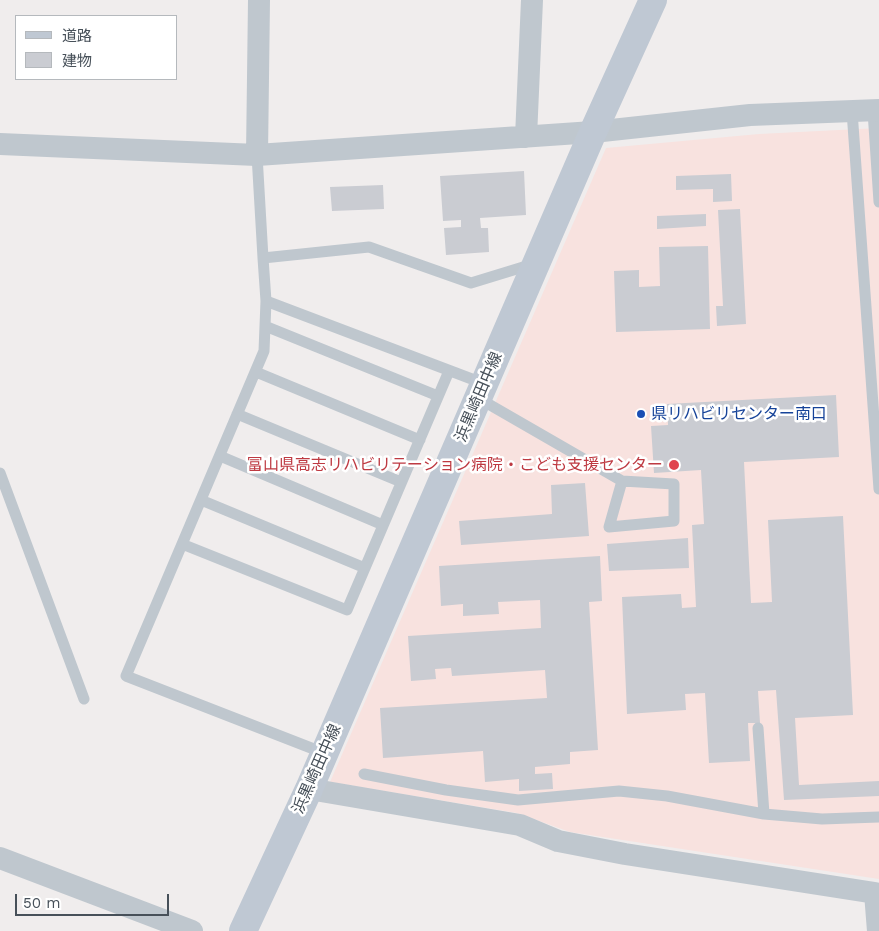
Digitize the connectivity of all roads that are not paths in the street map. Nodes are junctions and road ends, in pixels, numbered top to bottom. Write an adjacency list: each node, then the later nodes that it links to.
1 (259, 0): 8 (street)
2 (532, 0): 6 (street)
3 (653, 0): 5 (main road, 浜黒崎田中線)
4 (868, 111): 5 (street); 9 (lane); 22 (lane)
5 (593, 132): 6 (street); 11 (main road, 浜黒崎田中線)
6 (526, 137): 8 (street)
7 (0, 144): 8 (street)
8 (257, 155): 10 (lane)
9 (879, 202)
10 (263, 258): 11 (lane); 12 (lane)
11 (537, 263): 16 (main road, 浜黒崎田中線)
12 (266, 301): 13 (lane); 14 (lane)
13 (266, 326): 15 (lane); 17 (lane)
14 (449, 370): 16 (lane); 17 (lane)
15 (256, 372): 18 (lane); 19 (lane)
16 (482, 391): 23 (lane); 32 (main road, 浜黒崎田中線)
17 (438, 396): 19 (lane)
18 (238, 414): 20 (lane); 24 (lane)
19 (420, 440): 24 (lane)
20 (220, 456): 26 (lane); 27 (lane)
21 (0, 473): 30 (lane)
22 (879, 477): 25 (lane)
23 (622, 481): 23 (lane)
24 (401, 482): 27 (lane)
25 (879, 489)
26 (201, 500): 28 (lane); 29 (lane)
27 (383, 524): 29 (lane)
28 (182, 544): 29 (lane); 32 (lane)
29 (365, 568)
30 (84, 699)
31 (758, 728): 35 (lane)
32 (324, 753): 34 (main road, 浜黒崎田中線)
33 (364, 774): 35 (lane)
34 (309, 789): 39 (main road, 浜黒崎田中線); 40 (street)
35 (764, 814): 36 (lane)
36 (879, 817)
37 (0, 858): 38 (street)
38 (192, 931)
39 (243, 931)
40 (878, 931)

